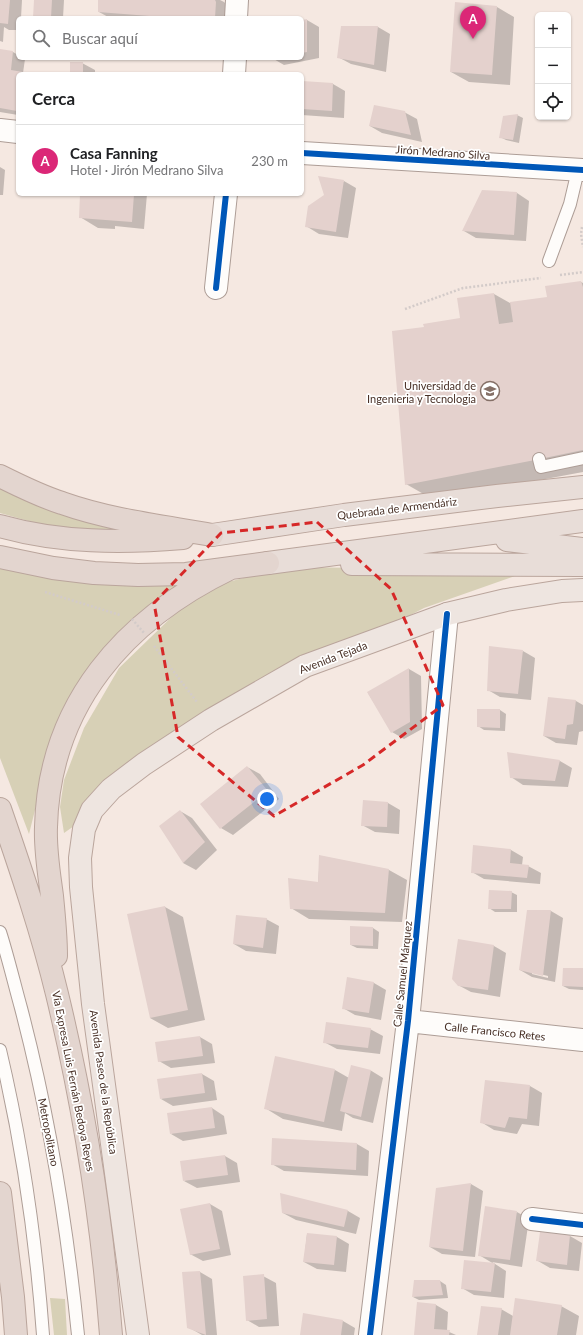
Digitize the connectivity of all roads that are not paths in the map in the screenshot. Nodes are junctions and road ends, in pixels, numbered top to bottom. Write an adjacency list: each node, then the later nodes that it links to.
1 (237, 0): 2 (street)
2 (236, 16)
3 (234, 60): 4 (street)
4 (234, 72)
5 (0, 130): 6 (street)
6 (16, 132)
7 (304, 153): 8 (street, Jirón Medrano Silva)
8 (581, 166): 10 (lane)
9 (226, 196): 11 (street)
10 (549, 261)
11 (216, 288)
12 (583, 458): 13 (lane)
13 (539, 459)
14 (0, 476): 20 (highway)
15 (583, 476): 17 (highway)
16 (583, 487): 17 (highway, Quebrada de Armendáriz)
17 (497, 496): 20 (highway, Quebrada de Armendáriz)
18 (583, 522): 21 (highway)
19 (0, 526): 20 (highway)
20 (212, 535)
21 (476, 536): 22 (highway); 24 (highway)
22 (583, 549)
23 (0, 557): 26 (highway)
24 (268, 563): 25 (highway); 26 (highway)
25 (583, 565)
26 (231, 568): 32 (highway)
27 (583, 590): 28 (main road, Avenida Tejada)
28 (447, 614): 30 (main road, Avenida Tejada); 33 (street, Calle Samuel Márquez)
29 (0, 809): 32 (highway, Vía Expresa Luis Fernán Bedoya Reyes)
30 (84, 829): 43 (main road, Avenida Paseo de la República)
31 (0, 932): 41 (lane, Metropolitano)
32 (57, 994): 42 (highway, Vía Expresa Luis Fernán Bedoya Reyes)
33 (408, 1021): 34 (street, Calle Francisco Retes); 44 (street, Calle Samuel Márquez)
34 (583, 1040)
35 (0, 1050): 40 (lane)
36 (0, 1193): 39 (highway)
37 (532, 1219): 38 (street)
38 (583, 1225)
39 (16, 1335)
40 (43, 1335)
41 (78, 1335)
42 (111, 1335)
43 (138, 1335)
44 (370, 1335)

